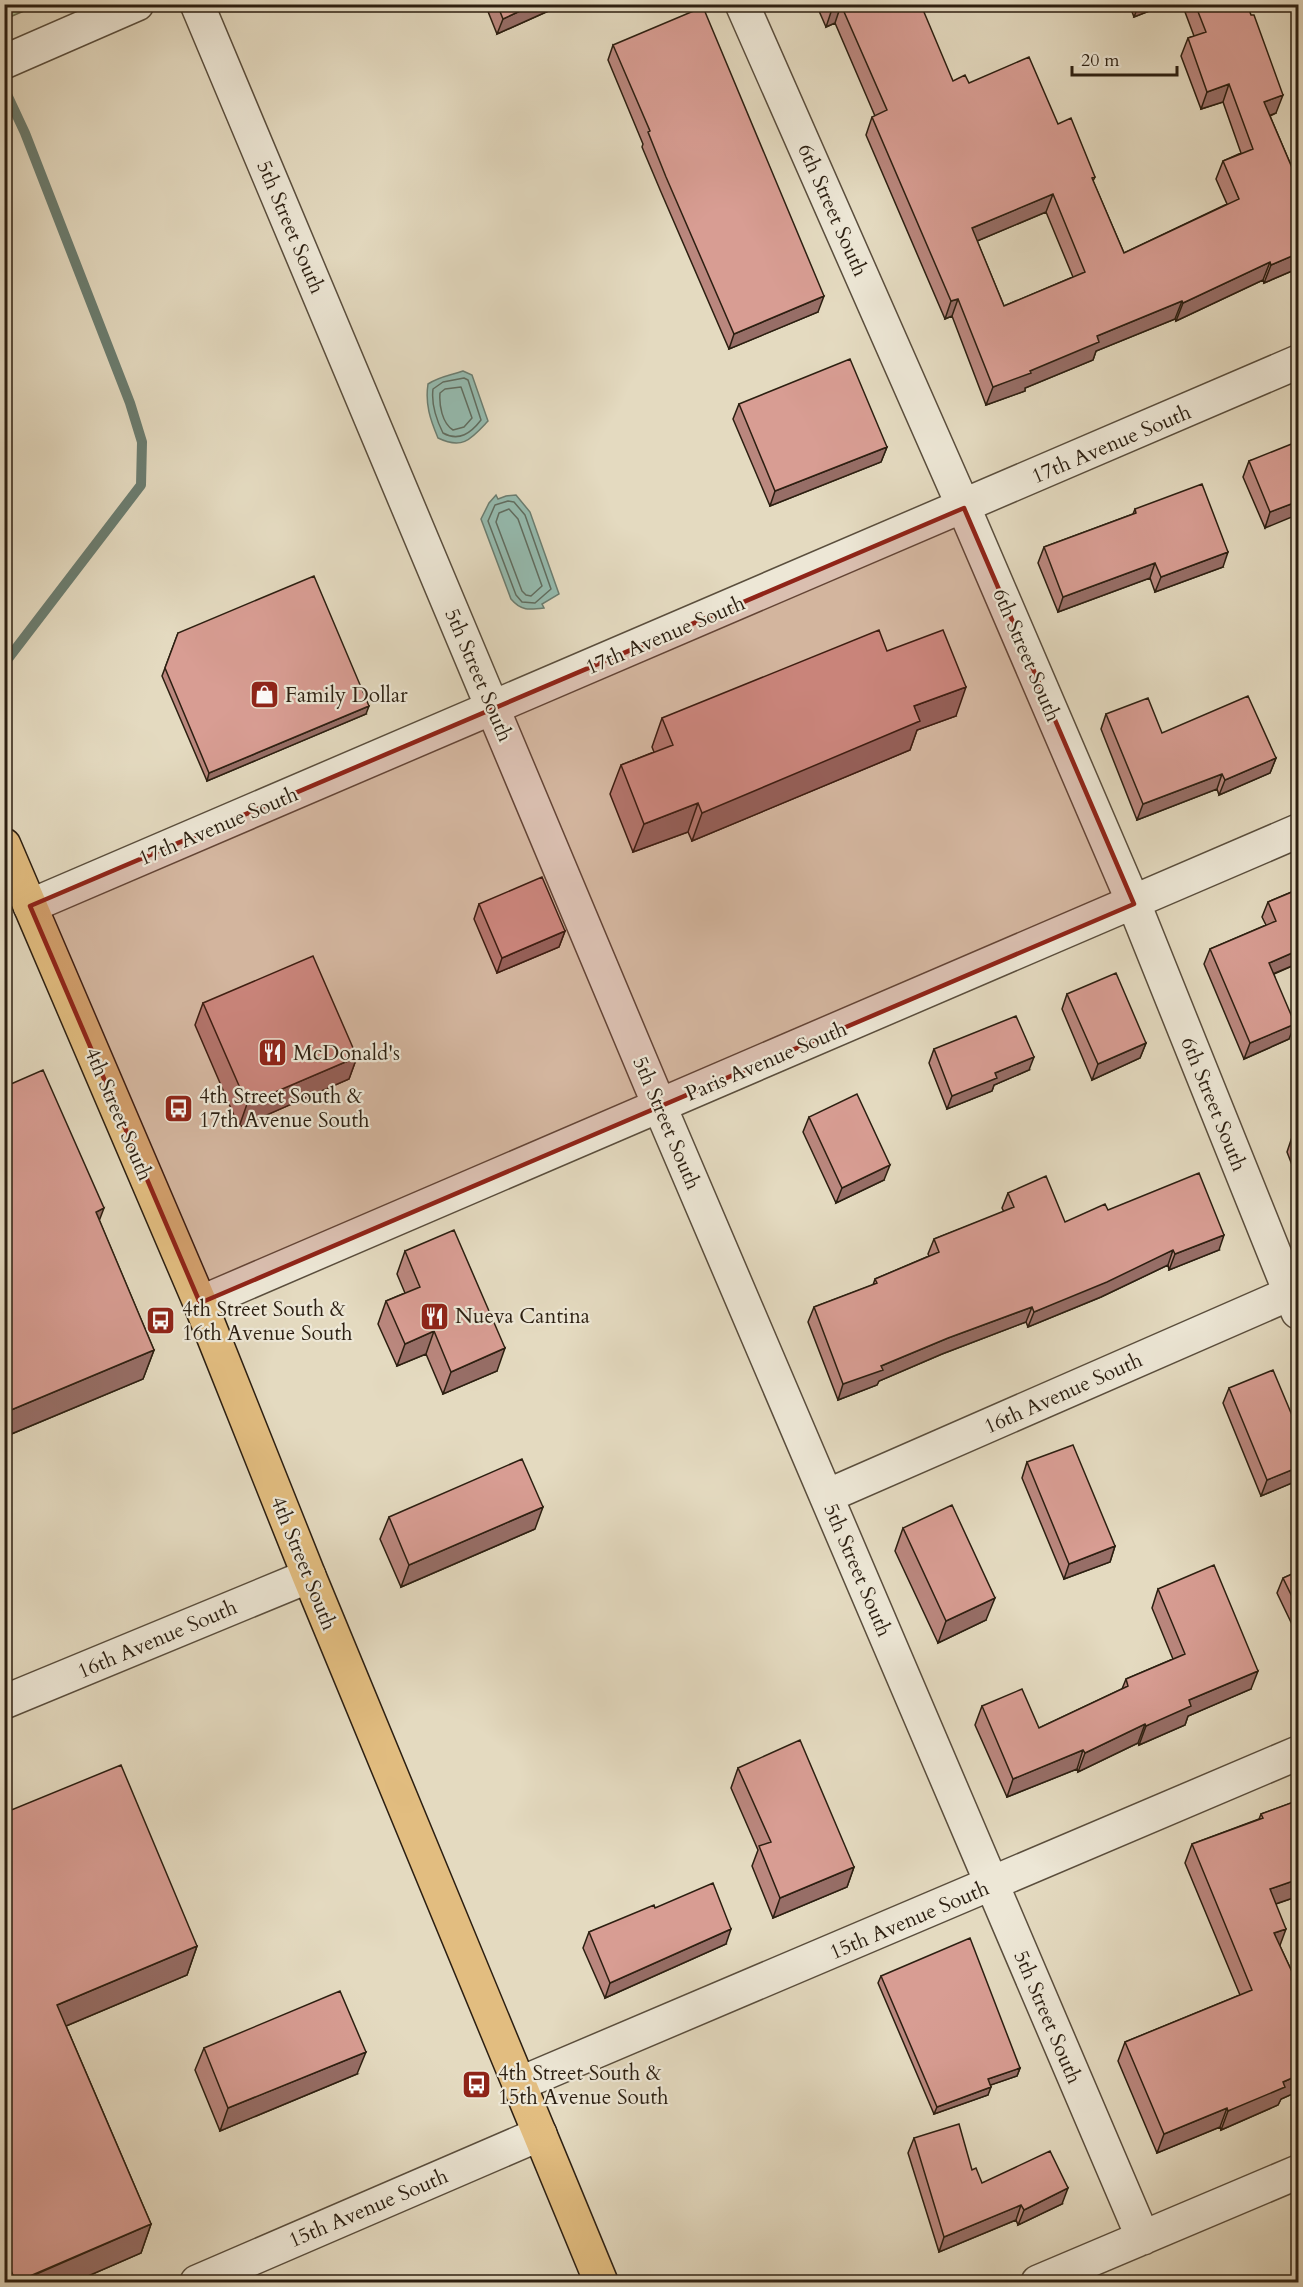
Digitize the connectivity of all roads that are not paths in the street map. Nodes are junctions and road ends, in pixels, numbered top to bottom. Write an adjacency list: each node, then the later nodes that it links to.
1 (137, 4): 4 (street)
2 (197, 4): 7 (street, 5th Street South)
3 (742, 4): 6 (street, 6th Street South)
4 (4, 62)
5 (1299, 362): 6 (street, 17th Avenue South)
6 (964, 507): 7 (street, 17th Avenue South); 10 (street, 6th Street South)
7 (493, 708): 11 (street, 17th Avenue South); 12 (street, 5th Street South)
8 (1299, 831): 10 (street, Paris Avenue South)
9 (4, 845): 11 (main road, 4th Street South)
10 (1134, 904): 12 (street, Paris Avenue South); 13 (street, 6th Street South)
11 (30, 906): 14 (main road, 4th Street South)
12 (660, 1107): 14 (street, Paris Avenue South); 15 (street, 5th Street South)
13 (1296, 1299): 15 (street, 16th Avenue South)
14 (200, 1303): 16 (main road, 4th Street South)
15 (827, 1496): 19 (street, 5th Street South)
16 (309, 1576): 17 (street, 16th Avenue South); 20 (main road, 4th Street South)
17 (4, 1702)
18 (1299, 1753): 19 (street, 15th Avenue South)
19 (991, 1885): 20 (street, 15th Avenue South); 23 (street, 5th Street South)
20 (519, 2084): 21 (main road, 4th Street South)
21 (540, 2134): 25 (street, 15th Avenue South); 26 (main road, 4th Street South)
22 (1299, 2172): 23 (street)
23 (1143, 2238): 24 (street)
24 (1094, 2271): 27 (street)
25 (196, 2283)
26 (601, 2283)
27 (1038, 2283)

